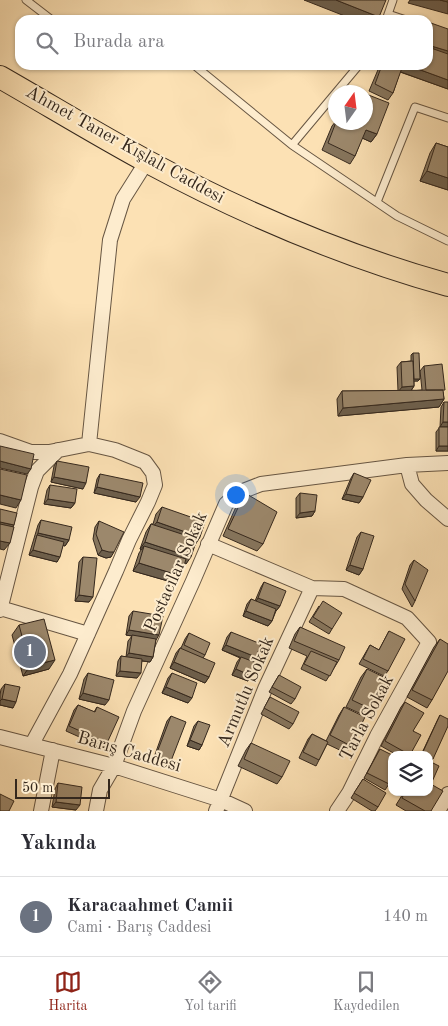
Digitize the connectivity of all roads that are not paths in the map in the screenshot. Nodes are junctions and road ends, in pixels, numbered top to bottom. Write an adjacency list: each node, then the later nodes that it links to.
1 (26, 0): 3 (lane)
2 (393, 0): 4 (lane)
3 (46, 15)
4 (388, 15)
5 (200, 70): 9 (lane)
6 (354, 70): 9 (lane)
7 (0, 77): 10 (main road, Ahmet Taner Kışlalı Caddesi)
8 (448, 118): 11 (lane)
9 (292, 145): 11 (lane)
10 (147, 161): 13 (main road, Ahmet Taner Kışlalı Caddesi); 15 (street)
11 (377, 202): 12 (lane)
12 (448, 241)
13 (448, 285)
14 (0, 441): 16 (street)
15 (89, 444): 16 (street); 23 (street)
16 (61, 449): 22 (street)
17 (448, 463): 18 (street, Postacılar Sokak)
18 (407, 466): 19 (street); 20 (street, Postacılar Sokak)
19 (448, 519)
20 (208, 544): 21 (street); 27 (street, Postacılar Sokak)
21 (312, 588): 29 (street, Armutlu Sokak); 33 (street, Tarla Sokak)
22 (0, 609): 23 (street)
23 (88, 634): 25 (street)
24 (0, 737): 25 (street, Barış Caddesi)
25 (32, 744): 26 (street, Barış Caddesi)
26 (54, 750): 27 (street, Barış Caddesi); 30 (street)
27 (114, 766): 29 (street, Barış Caddesi); 31 (street, Postacılar Sokak)
28 (448, 794): 34 (street)
29 (218, 806): 32 (street, Barış Caddesi)
30 (41, 811)
31 (96, 811)
32 (245, 811)
33 (337, 811)
34 (438, 811)

